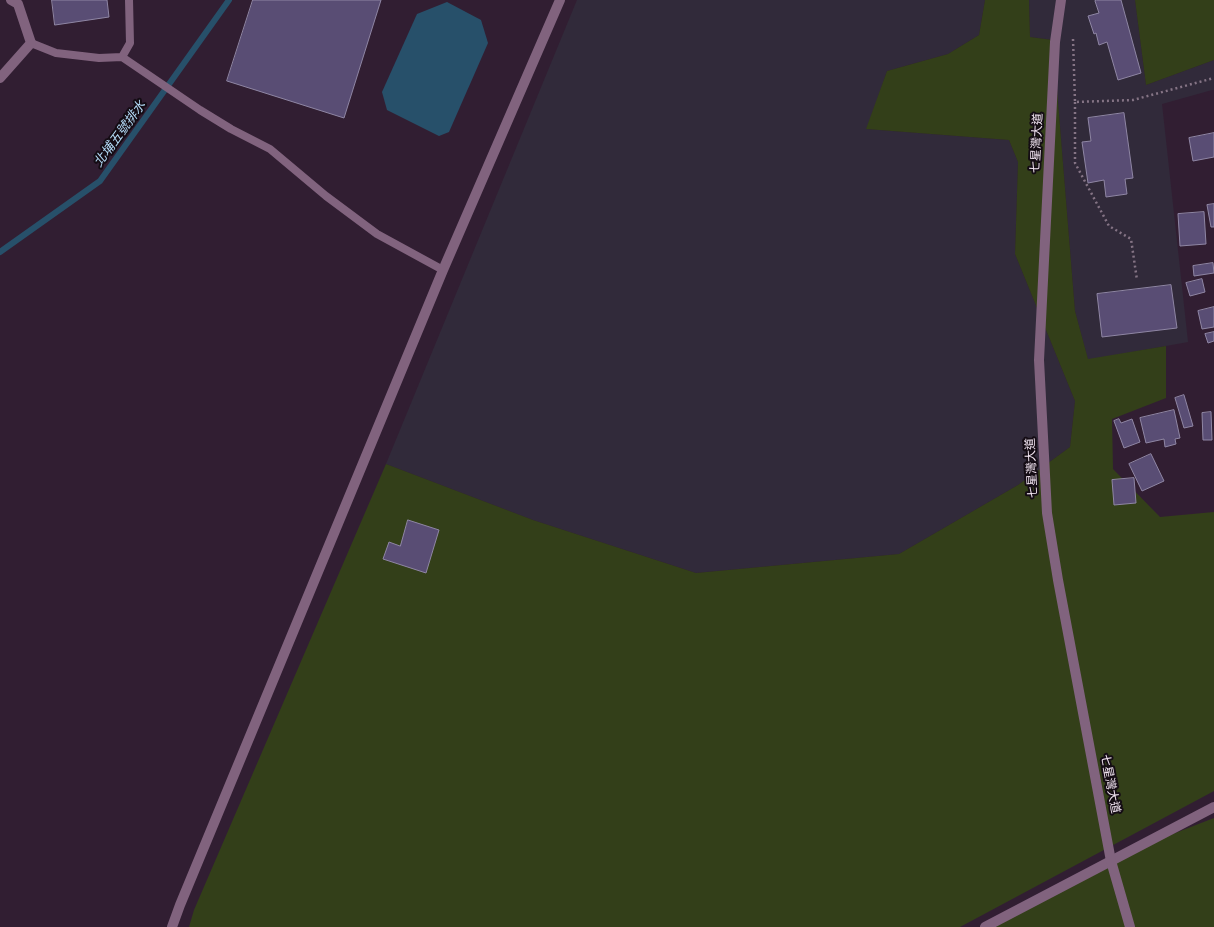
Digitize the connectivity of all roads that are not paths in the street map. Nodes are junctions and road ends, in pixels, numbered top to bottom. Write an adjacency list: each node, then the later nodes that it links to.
1 (11, 0): 5 (street)
2 (129, 0): 6 (lane)
3 (560, 0): 8 (street)
4 (1061, 0): 10 (street, 七星灣大道)
5 (30, 43): 6 (lane); 7 (street)
6 (122, 58): 8 (lane)
7 (0, 78)
8 (443, 270): 11 (street)
9 (1214, 807): 10 (street)
10 (1111, 861): 12 (street); 13 (street, 七星灣大道)
11 (172, 927)
12 (985, 927)
13 (1130, 927)

